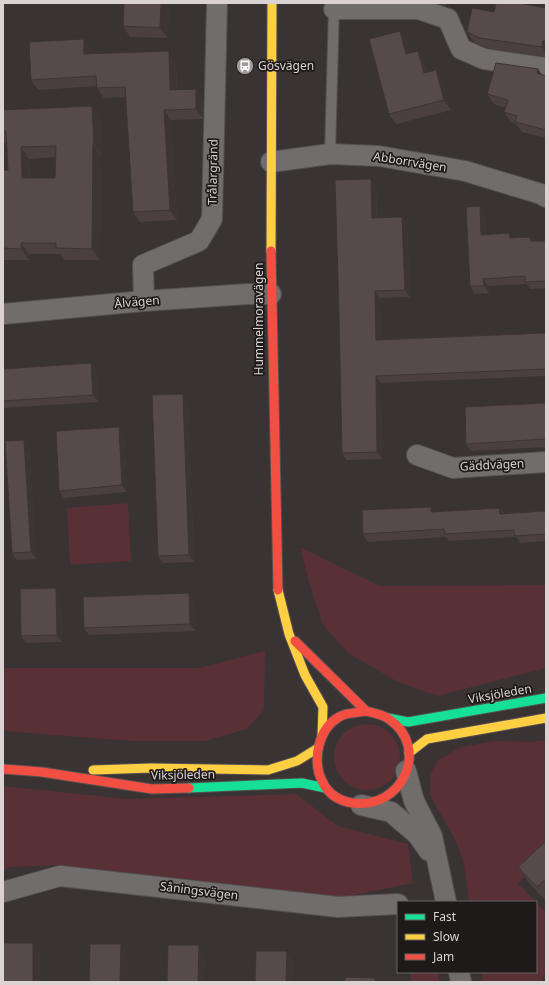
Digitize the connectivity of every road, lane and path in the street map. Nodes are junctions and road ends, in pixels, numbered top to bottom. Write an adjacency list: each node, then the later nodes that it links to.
1 (272, 3): 7 (main road, Hummelmoravägen)
2 (217, 4): 10 (street, Trålargränd)
3 (334, 6): 4 (street); 6 (lane)
4 (449, 11): 5 (street)
5 (546, 68)
6 (330, 154): 7 (street, Abborrvägen); 8 (street, Abborrvägen)
7 (271, 162): 9 (main road, Hummelmoravägen)
8 (546, 197)
9 (271, 294): 10 (street, Ålvägen); 14 (main road, Hummelmoravägen)
10 (144, 300): 11 (street, Ålvägen)
11 (3, 314)
12 (417, 455): 13 (street, Gäddvägen)
13 (546, 462)
14 (289, 634): 16 (main road); 19 (main road, Hummelmoravägen)
15 (546, 698): 17 (main road, Viksjöleden)
16 (366, 711): 17 (main road); 19 (main road)
17 (388, 718): 21 (main road)
18 (546, 718): 21 (main road)
19 (322, 736): 20 (main road)
20 (318, 748): 23 (main road, Viksjöleden); 24 (main road)
21 (407, 762): 25 (main road); 26 (street)
22 (3, 769): 23 (main road, Viksjöleden)
23 (42, 772): 24 (main road, Viksjöleden)
24 (324, 788): 25 (main road)
25 (361, 805): 26 (street)
26 (436, 862): 28 (street)
27 (3, 892): 29 (street, Såningsvägen)
28 (446, 901)
29 (397, 904)

